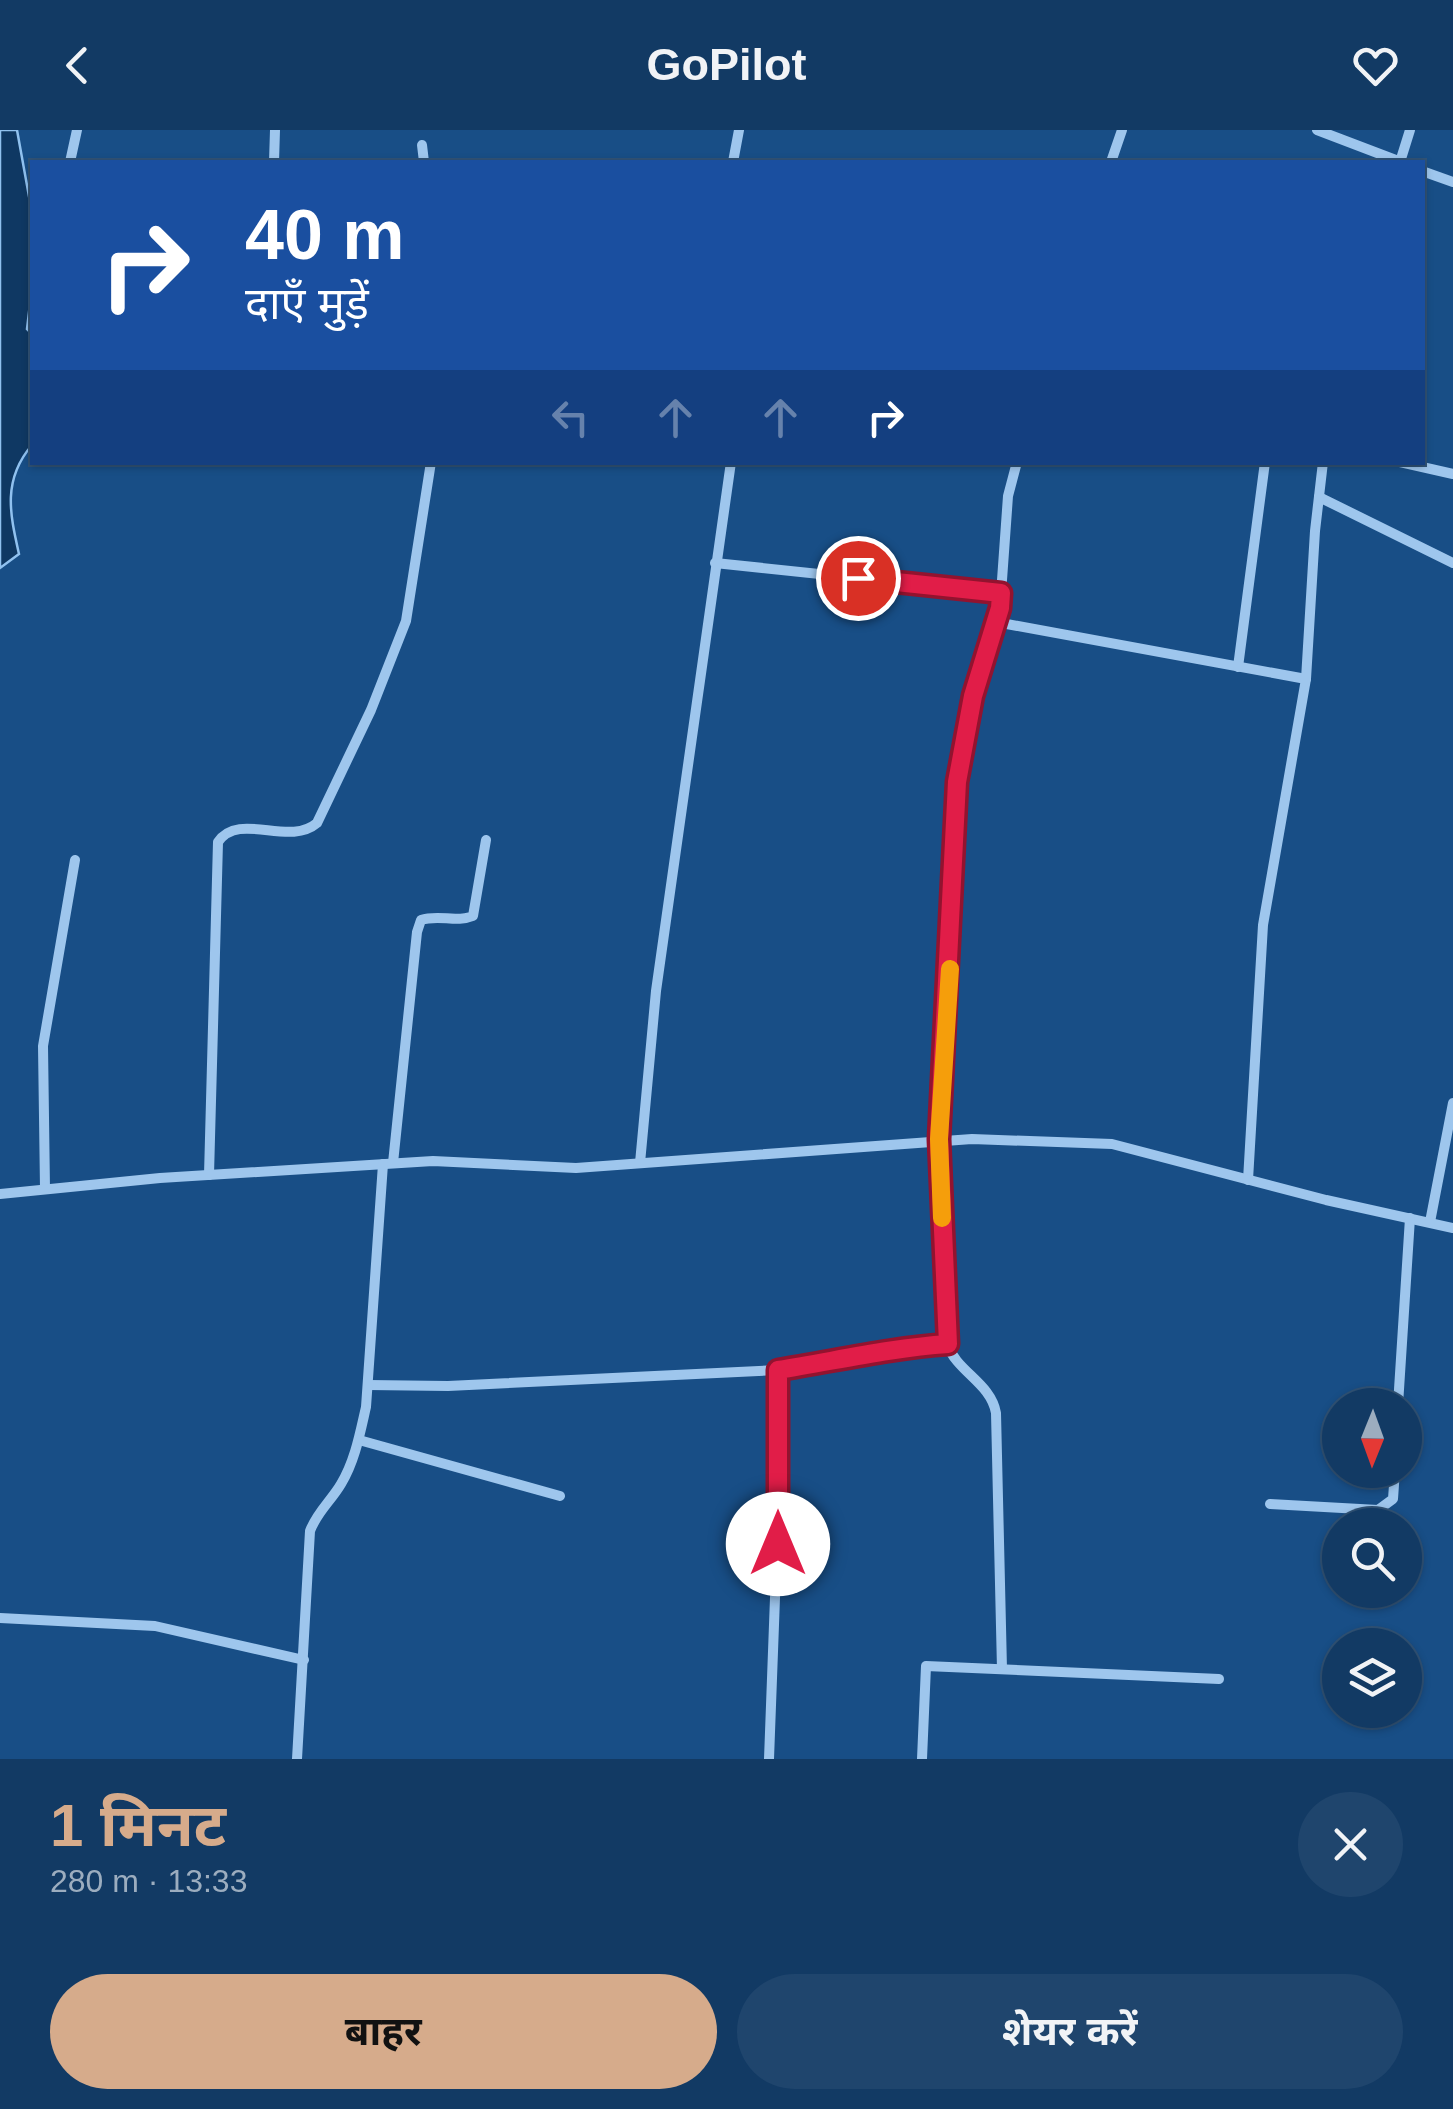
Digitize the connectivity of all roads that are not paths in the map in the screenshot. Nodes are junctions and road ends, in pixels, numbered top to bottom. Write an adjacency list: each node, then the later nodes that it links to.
1 (77, 130): 8 (street)
2 (275, 130): 9 (street)
3 (740, 130): 11 (street)
4 (1122, 130): 12 (street)
5 (1317, 130): 13 (street)
6 (1410, 130): 14 (street)
7 (422, 144): 10 (street)
8 (70, 160)
9 (274, 160)
10 (424, 160)
11 (733, 160)
12 (1112, 160)
13 (1395, 160)
14 (1401, 160)
15 (1425, 172): 16 (street)
16 (1453, 182)
17 (431, 465): 37 (street)
18 (730, 465): 26 (street)
19 (1015, 465): 27 (street)
20 (1265, 465): 29 (street)
21 (1323, 465): 24 (street)
22 (1413, 465): 23 (street)
23 (1453, 474)
24 (1319, 497): 25 (street); 30 (street)
25 (1453, 562)
26 (714, 564): 27 (street); 35 (street)
27 (1001, 593): 28 (street)
28 (996, 622): 29 (street); 34 (street)
29 (1238, 667): 30 (street)
30 (1306, 680): 38 (street)
31 (486, 840): 36 (street)
32 (75, 860): 39 (street)
33 (1453, 1104): 42 (street)
34 (939, 1139): 35 (street); 38 (street); 44 (street)
35 (640, 1163): 36 (street)
36 (388, 1164): 37 (street); 46 (street)
37 (209, 1175): 39 (street)
38 (1248, 1180): 41 (street)
39 (45, 1189): 40 (street)
40 (0, 1194)
41 (1410, 1218): 42 (street); 47 (street)
42 (1430, 1222): 43 (street)
43 (1453, 1228)
44 (948, 1344): 45 (street); 54 (street)
45 (778, 1370): 46 (street); 57 (street)
46 (368, 1385): 48 (street)
47 (1399, 1388)
48 (359, 1440): 50 (street); 53 (street)
49 (1394, 1488): 51 (street)
50 (560, 1496)
51 (1270, 1504)
52 (0, 1618): 53 (street)
53 (304, 1660): 56 (street)
54 (1002, 1669): 55 (street); 58 (street)
55 (1219, 1679)
56 (296, 1759)
57 (769, 1759)
58 (922, 1759)

